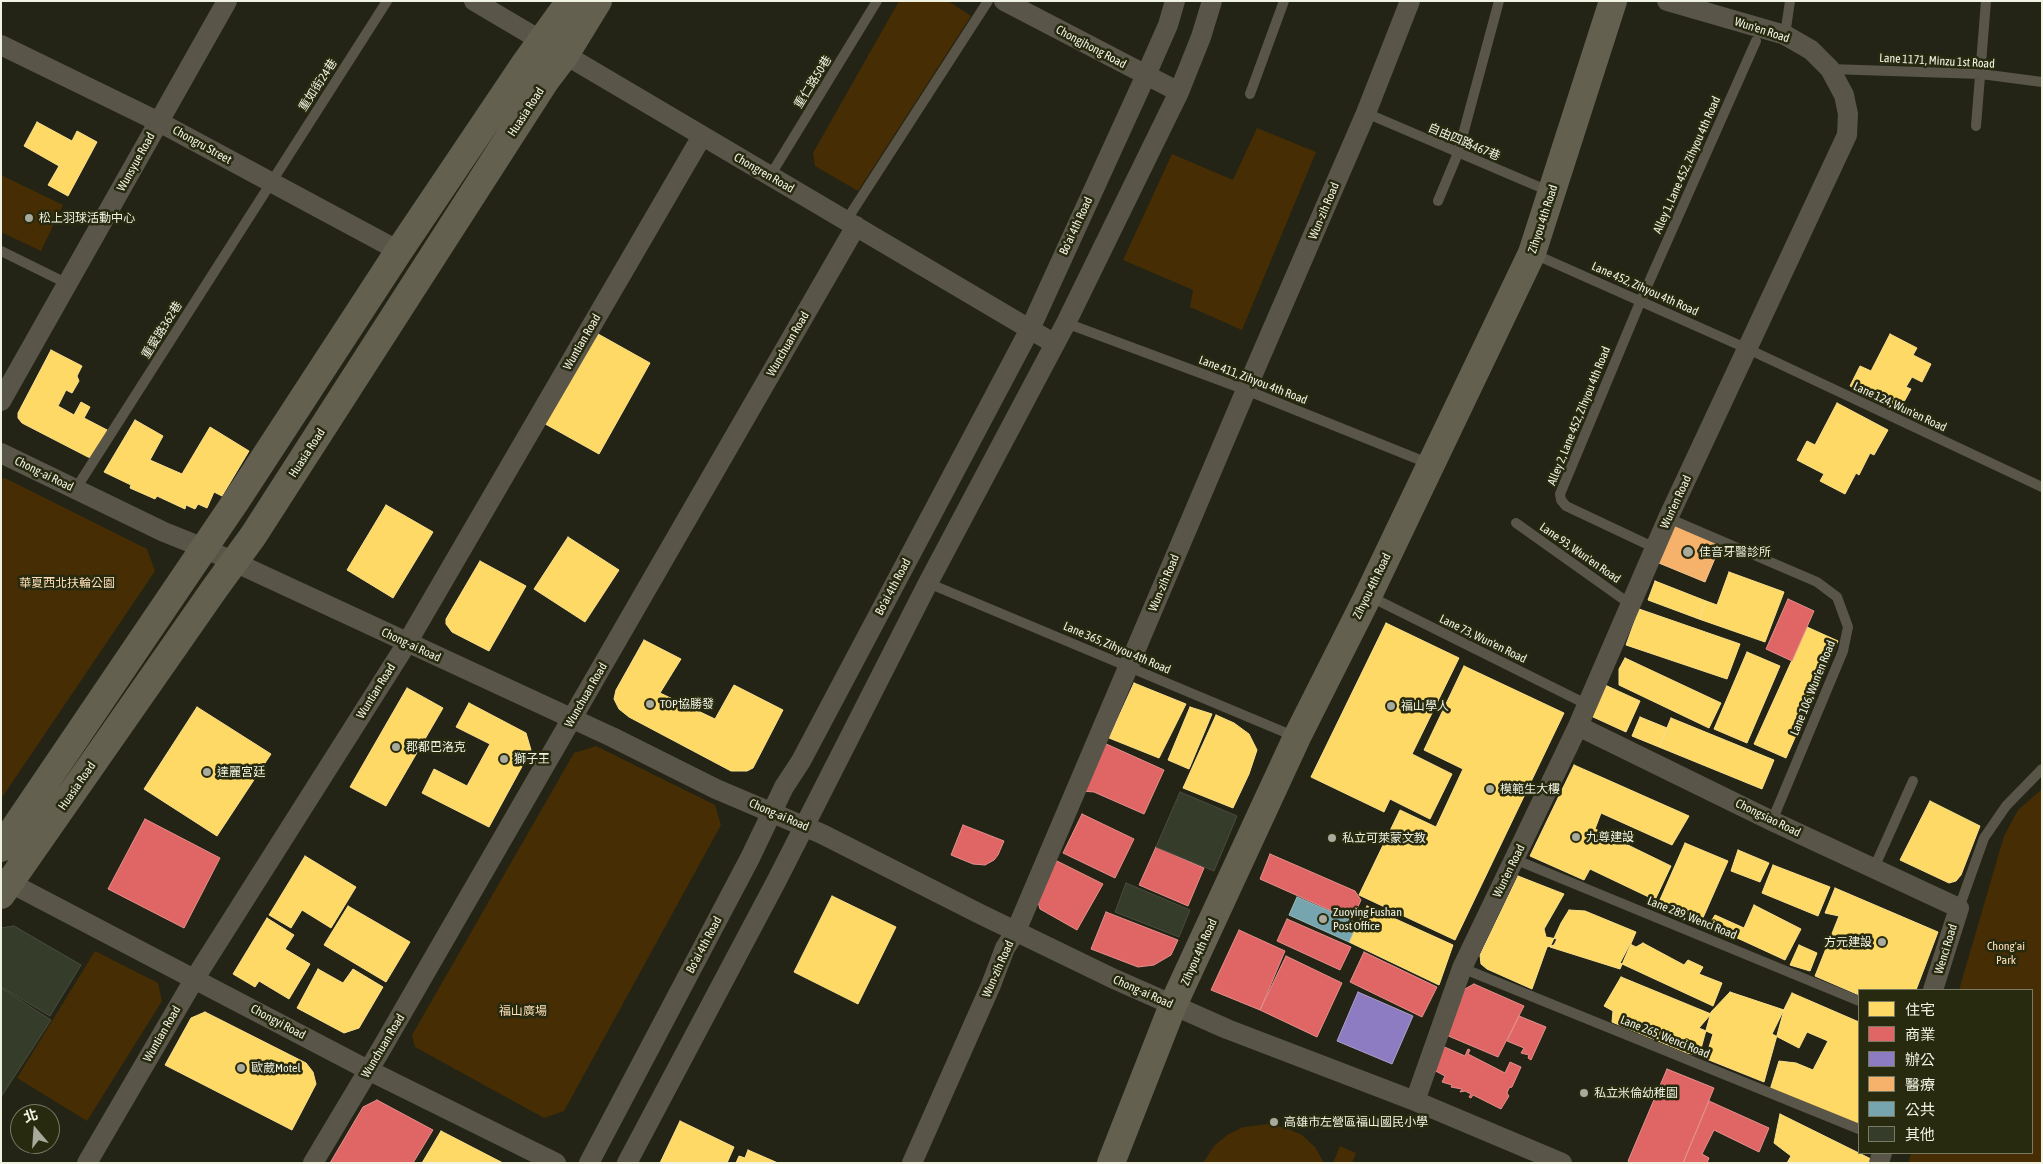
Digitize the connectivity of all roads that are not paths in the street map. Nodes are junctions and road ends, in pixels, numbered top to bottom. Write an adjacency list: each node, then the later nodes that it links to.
1 (226, 1): 29 (street, Wunsyue Road)
2 (387, 1): 34 (lane, 重如街24巷)
3 (474, 1): 21 (street, Chongren Road)
4 (570, 1): 21 (street, Huasia Road)
5 (598, 1): 21 (street, Huasia Road)
6 (877, 1): 33 (lane, 重仁路50巷)
7 (988, 1): 37 (lane)
8 (1004, 1): 24 (street, Chongjhong Road)
9 (1175, 1): 24 (street, Bo'ai 4th Road)
10 (1212, 1): 26 (street)
11 (1284, 1): 27 (lane)
12 (1410, 1): 28 (street, Wun-zih Road)
13 (1499, 1): 32 (lane)
14 (1613, 1): 35 (street, Zihyou 4th Road)
15 (1667, 1): 18 (street, Wun'en Road)
16 (1790, 1): 18 (lane)
17 (1986, 1): 23 (lane)
18 (1785, 35): 22 (street, Wun'en Road)
19 (1756, 41): 42 (lane, Alley 1, Lane 452, Zihyou 4th Road)
20 (1, 46): 29 (street, Chongru Street)
21 (554, 48): 31 (street, Chongren Road); 39 (street, Huasia Road); 57 (street, Huasia Road)
22 (1830, 69): 23 (lane, Lane 1171, Minzu 1st Road); 46 (street, Wun'en Road)
23 (1981, 74): 25 (lane, Lane 1171, Minzu 1st Road); 30 (lane)
24 (1146, 76): 26 (street, Chongjhong Road); 44 (street, Bo'ai 4th Road)
25 (2042, 82)
26 (1179, 92): 43 (street)
27 (1250, 94)
28 (1366, 113): 32 (lane, 自由四路467巷); 47 (street, Wun-zih Road)
29 (159, 122): 34 (street, Chongru Street); 41 (street, Wunsyue Road)
30 (1976, 126)
31 (702, 136): 33 (street, Chongren Road); 61 (street, Wuntian Road)
32 (1458, 154): 35 (lane, 自由四路467巷); 36 (lane)
33 (770, 176): 37 (street, Chongren Road)
34 (271, 183): 39 (street, Chongru Street); 52 (lane, 重愛路362巷)
35 (1552, 193): 40 (street, Zihyou 4th Road)
36 (1438, 200)
37 (851, 224): 44 (street, Chongren Road); 64 (street, Wunchuan Road)
38 (1, 251): 41 (lane)
39 (399, 251): 55 (street, Huasia Road)
40 (1532, 253): 42 (lane, Lane 452, Zihyou 4th Road); 50 (street, Zihyou 4th Road)
41 (68, 284): 48 (street, Wunsyue Road)
42 (1641, 300): 46 (lane, Lane 452, Zihyou 4th Road); 56 (lane, Alley 2, Lane 452, Zihyou 4th Road)
43 (1066, 324): 45 (street); 47 (lane, Lane 411, Zihyou 4th Road)
44 (1030, 329): 45 (street, Chongren Road); 69 (street, Bo'ai 4th Road)
45 (1055, 344): 58 (street)
46 (1748, 349): 51 (lane, Lane 124, Wun'en Road); 53 (street, Wun'en Road)
47 (1246, 390): 50 (lane, Lane 411, Zihyou 4th Road); 62 (street, Wun-zih Road)
48 (1, 402)
49 (1, 453): 52 (street, Chong-ai Road)
50 (1430, 464): 59 (street, Zihyou 4th Road)
51 (2042, 487)
52 (75, 490): 55 (street, Chong-ai Road)
53 (1668, 518): 56 (street, Wun'en Road); 70 (lane, Lane 106, Wun'en Road)
54 (1516, 523): 60 (lane, Lane 93, Wun'en Road)
55 (204, 548): 57 (street, Chong-ai Road); 72 (street, Huasia Road)
56 (1655, 548): 60 (street, Wun'en Road)
57 (235, 564): 61 (street, Chong-ai Road); 75 (street, Huasia Road)
58 (928, 583): 62 (lane, Lane 365, Zihyou 4th Road); 71 (street)
59 (1368, 596): 63 (lane, Lane 73, Wun'en Road); 66 (street, Zihyou 4th Road)
60 (1630, 604): 63 (street, Wun'en Road)
61 (407, 643): 64 (street, Chong-ai Road); 79 (street, Wuntian Road)
62 (1129, 666): 66 (lane, Lane 365, Zihyou 4th Road); 77 (street, Wun-zih Road)
63 (1586, 704): 65 (street, Wun'en Road)
64 (572, 719): 69 (street, Chong-ai Road); 83 (street, Wunchuan Road)
65 (1578, 726): 70 (street, Chongsiao Road); 73 (street, Wun'en Road)
66 (1297, 738): 82 (street, Zihyou 4th Road)
67 (2042, 769): 76 (lane)
68 (1913, 781): 74 (lane)
69 (772, 812): 71 (street, Chong-ai Road); 89 (street, Bo'ai 4th Road)
70 (1772, 821): 74 (street, Chongsiao Road)
71 (805, 826): 77 (street, Chong-ai Road); 90 (street)
72 (1, 848)
73 (1514, 859): 78 (street, Wun'en Road); 81 (lane, Lane 289, Wenci Road)
74 (1874, 868): 76 (street, Chongsiao Road)
75 (4, 885): 79 (street, Chongyi Road)
76 (1959, 908): 80 (street, Wenci Road)
77 (1016, 931): 82 (street, Chong-ai Road); 91 (street, Wun-zih Road)
78 (1462, 968): 84 (street, Wun'en Road); 85 (lane, Lane 265, Wenci Road)
79 (195, 978): 83 (street, Chongyi Road); 86 (street, Wuntian Road)
80 (1933, 989)
81 (1858, 1001)
82 (1173, 1005): 84 (street, Chong-ai Road); 92 (street, Zihyou 4th Road)
83 (368, 1070): 87 (street, Wunchuan Road); 88 (street, Chongyi Road)
84 (1414, 1101): 93 (street, Chong-ai Road)
85 (1858, 1129)
86 (87, 1163)
87 (313, 1163)
88 (556, 1163)
89 (589, 1163)
90 (627, 1163)
91 (912, 1163)
92 (1111, 1163)
93 (1562, 1163)

